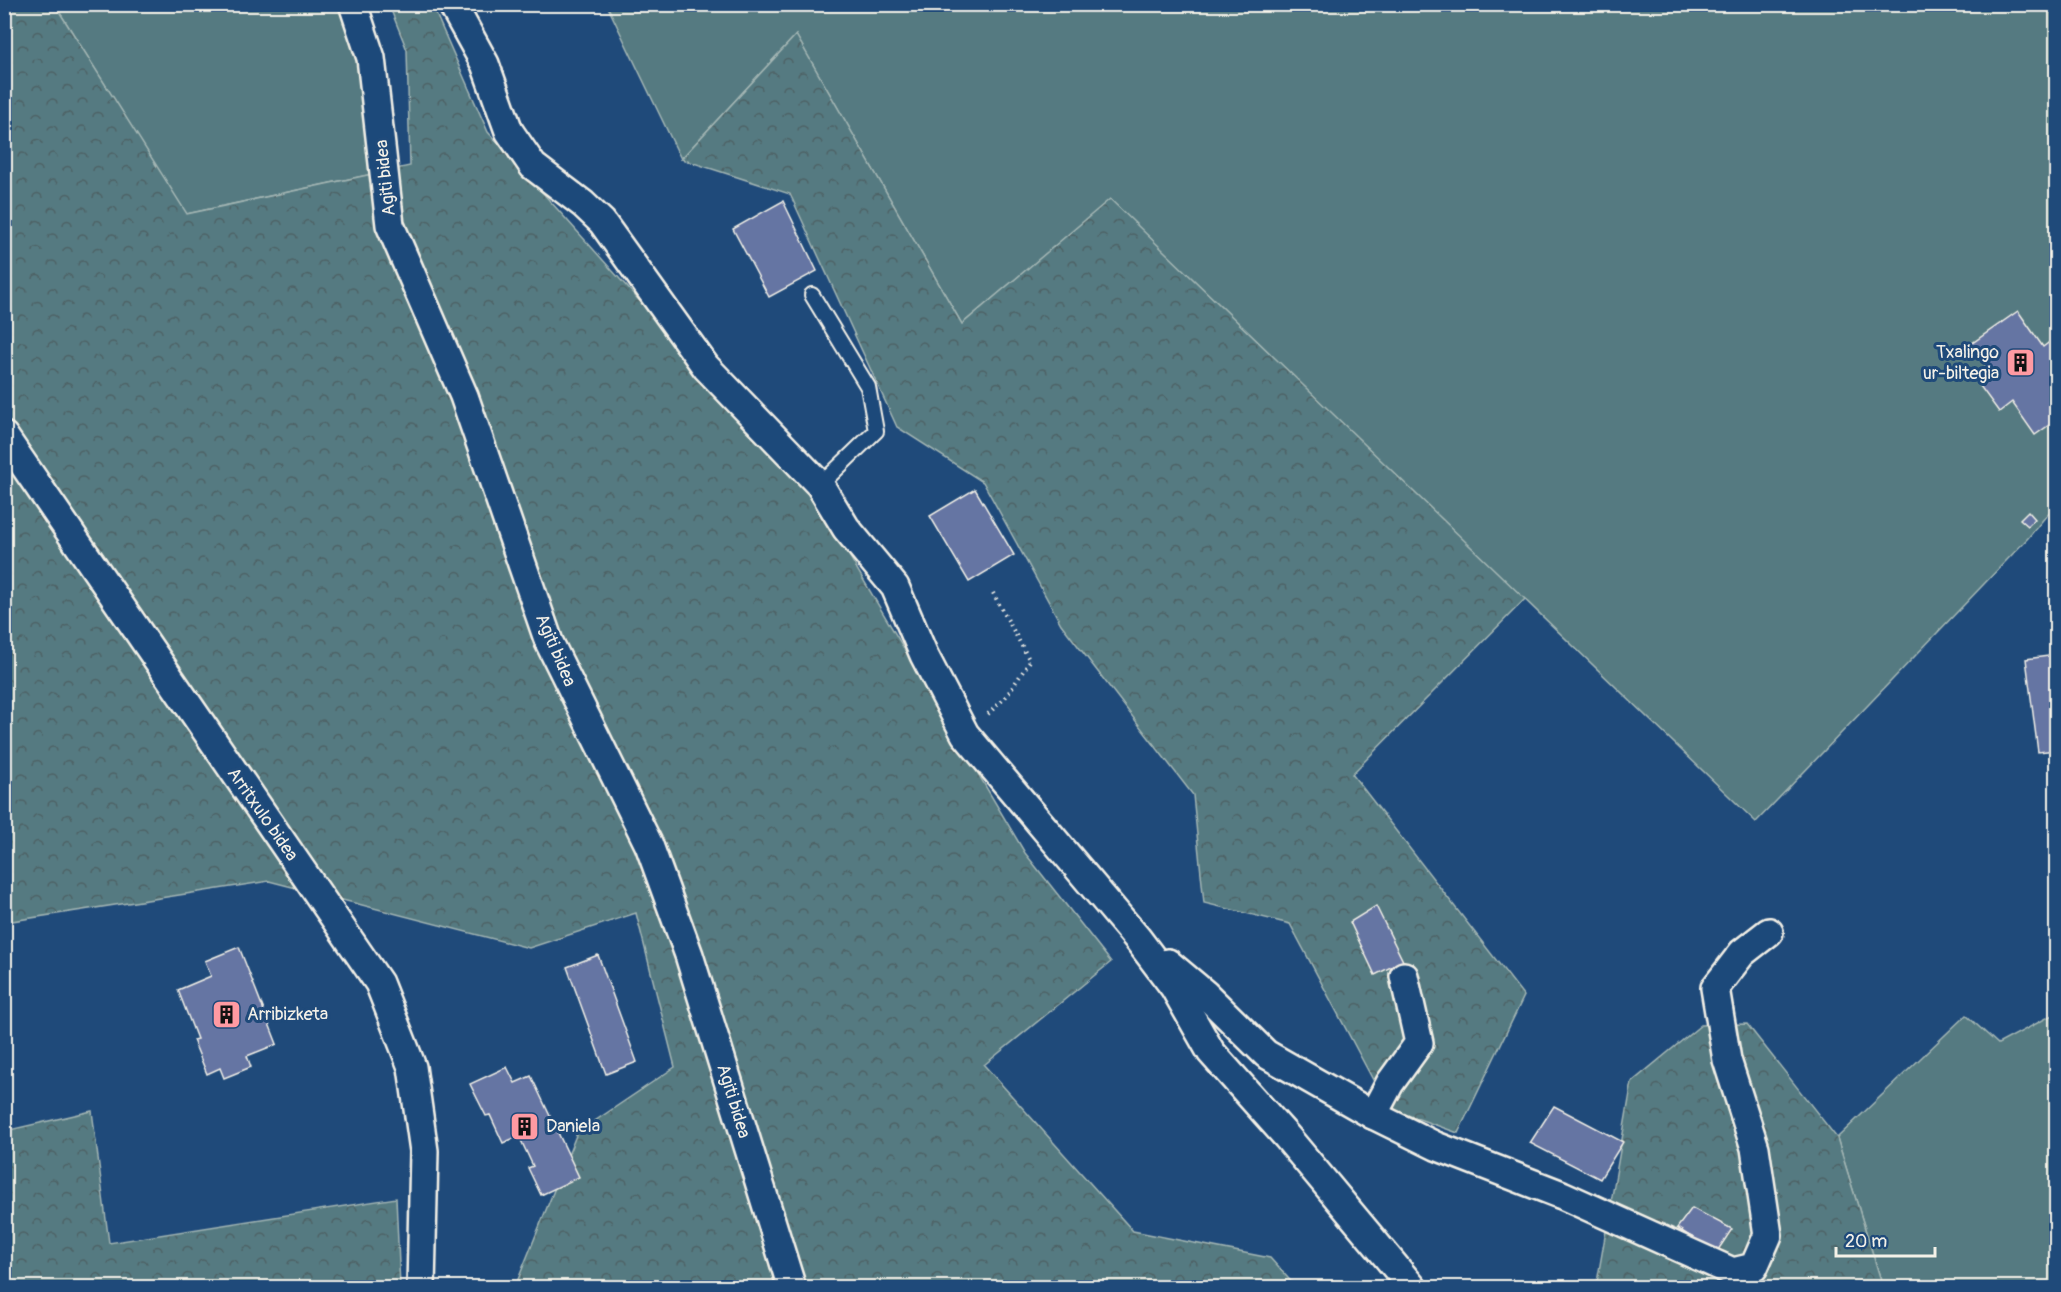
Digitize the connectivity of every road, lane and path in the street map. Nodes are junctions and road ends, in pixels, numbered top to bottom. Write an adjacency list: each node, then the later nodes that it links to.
1 (353, 4): 13 (street, Agiti bidea)
2 (452, 4): 5 (street)
3 (812, 295): 5 (lane)
4 (4, 436): 12 (street, Arritxulo bidea)
5 (820, 485): 7 (street)
6 (992, 591): 7 (path)
7 (964, 734): 9 (street)
8 (1769, 932): 11 (street)
9 (1137, 938): 11 (street); 14 (street)
10 (1404, 976): 11 (street)
11 (1373, 1114)
12 (420, 1287)
13 (792, 1287)
14 (1413, 1287)

